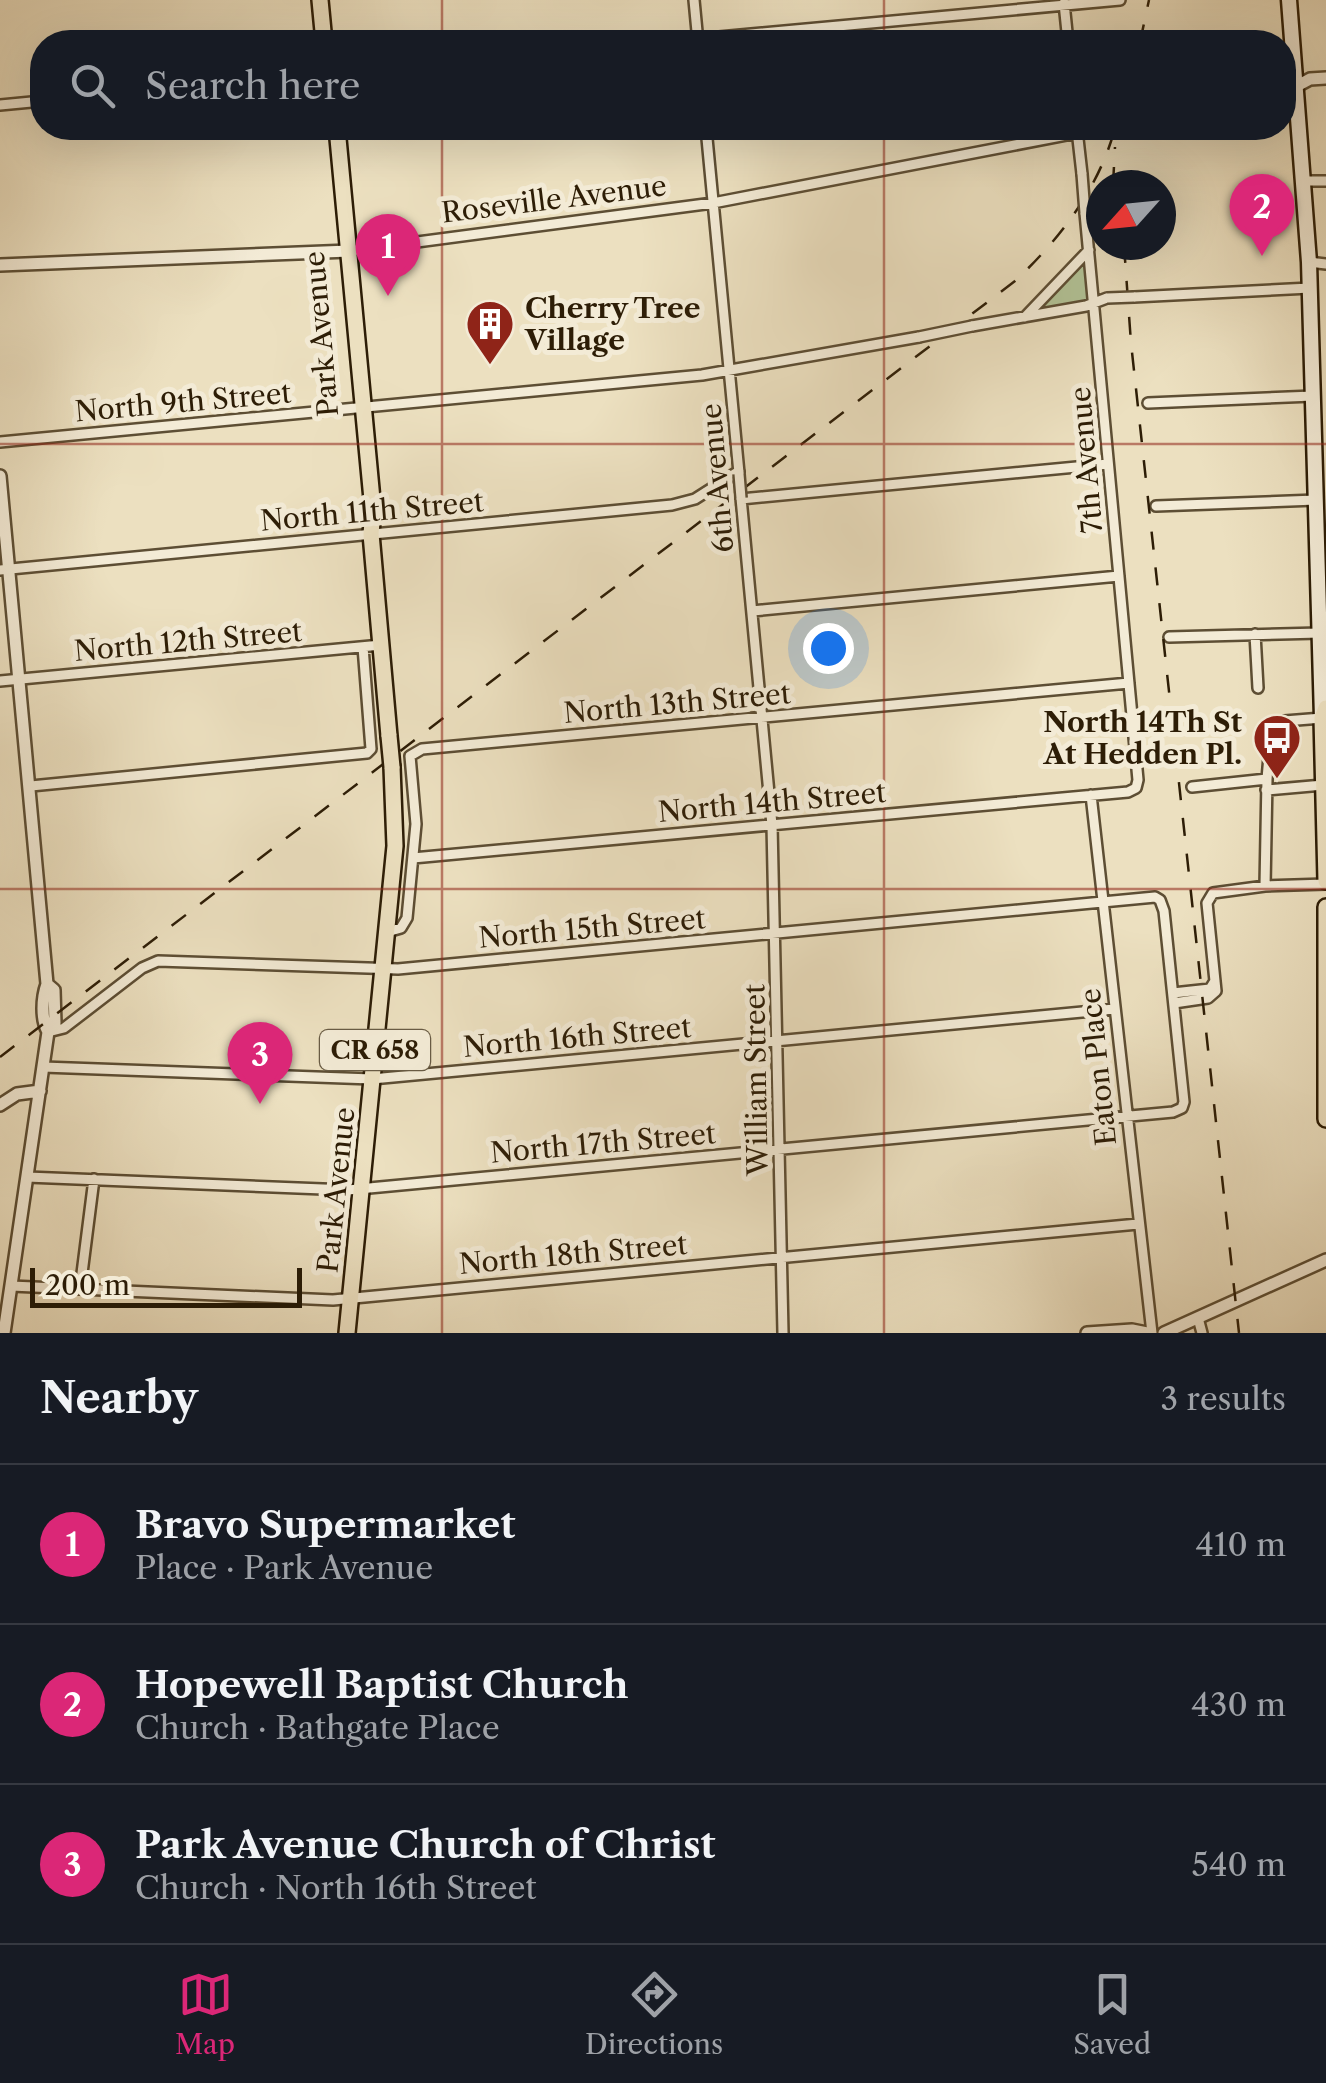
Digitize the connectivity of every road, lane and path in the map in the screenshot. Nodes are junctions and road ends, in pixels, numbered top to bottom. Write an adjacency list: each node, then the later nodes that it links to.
1 (320, 0): 6 (main road)
2 (694, 0): 7 (street)
3 (1120, 0): 5 (street)
4 (1288, 0): 10 (main road)
5 (1064, 3): 8 (street); 9 (street)
6 (323, 30)
7 (697, 30)
8 (804, 30)
9 (1067, 30)
10 (1289, 30)
11 (1326, 78): 12 (street)
12 (1296, 87)
13 (30, 102): 14 (street)
14 (0, 105)
15 (1296, 132): 21 (main road)
16 (328, 140): 25 (main road, Park Avenue / CR 658)
17 (338, 140): 25 (main road, Park Avenue / CR 658)
18 (707, 140): 23 (street, 6th Avenue)
19 (1027, 140): 23 (street, Roseville Avenue)
20 (1078, 140): 24 (street, 7th Avenue, bridge)
21 (1303, 181): 22 (street); 28 (main road)
22 (1326, 181)
23 (713, 203): 25 (street, Roseville Avenue); 35 (street, 6th Avenue)
24 (1086, 222)
25 (344, 251): 30 (street, Roseville Avenue); 38 (main road, Park Avenue / CR 658)
26 (1086, 253): 33 (street)
27 (1090, 260): 32 (street, 7th Avenue)
28 (1309, 262): 29 (street); 31 (main road)
29 (1326, 264)
30 (0, 265)
31 (1310, 288): 32 (street, North 9th Street, bridge); 34 (main road)
32 (1093, 303): 33 (street, North 9th Street); 41 (street, 7th Avenue)
33 (1024, 317): 35 (street, North 9th Street, bridge)
34 (1318, 368): 36 (main road)
35 (729, 371): 38 (street, North 9th Street); 42 (street, 6th Avenue)
36 (1313, 396): 37 (street); 40 (main road)
37 (1148, 403)
38 (358, 408): 39 (street, North 9th Street); 47 (main road, Park Avenue / CR 658)
39 (0, 442)
40 (1320, 451): 45 (main road)
41 (1108, 464): 44 (street); 49 (street, 7th Avenue)
42 (739, 472): 44 (street, 6th Avenue, bridge); 47 (street, North 11th Street)
43 (0, 476): 48 (street)
44 (741, 498): 50 (street, 6th Avenue)
45 (1316, 500): 46 (street); 51 (main road)
46 (1156, 506)
47 (370, 534): 48 (street, North 11th Street); 54 (main road, Park Avenue / CR 658)
48 (5, 570): 56 (street)
49 (1119, 576): 50 (street); 58 (street, 7th Avenue)
50 (752, 611): 61 (street, 6th Avenue)
51 (1320, 633): 52 (street); 60 (main road)
52 (1255, 634): 53 (street); 59 (street)
53 (1170, 637)
54 (381, 645): 55 (street, North 12th Street); 75 (main road, Park Avenue / CR 658, bridge)
55 (362, 647): 56 (street, North 12th Street); 65 (street)
56 (20, 679): 57 (street, North 12th Street); 65 (street)
57 (0, 681)
58 (1129, 683): 61 (street, North 13th Street); 67 (street, 7th Avenue)
59 (1258, 688)
60 (1324, 713): 63 (street); 64 (main road)
61 (762, 718): 62 (street, North 13th Street); 69 (street, 6th Avenue)
62 (410, 756): 70 (street, Park Avenue)
63 (1267, 785): 64 (street); 66 (street); 72 (street)
64 (1325, 785): 71 (main road)
65 (31, 786): 80 (street)
66 (1192, 787)
67 (1136, 788): 68 (street, North 14th Street)
68 (1091, 795): 69 (street, North 14th Street); 73 (street, Eaton Place)
69 (772, 825): 70 (street, North 14th Street); 76 (street, William Street)
70 (413, 858): 75 (street, Park Avenue)
71 (1326, 882): 72 (street)
72 (1265, 886): 78 (street)
73 (1103, 902): 76 (street, North 15th Street); 78 (street, North 15th Street); 79 (street, Eaton Place)
74 (1326, 907): 87 (main road)
75 (387, 932): 77 (main road, Park Avenue / CR 658)
76 (775, 933): 77 (street, North 15th Street); 81 (street, William Street)
77 (383, 969): 80 (street, North 15th Street); 83 (main road, Park Avenue / CR 658)
78 (1174, 998): 86 (street, North 17th Street)
79 (1114, 1009): 81 (street, North 16th Street); 86 (street, Eaton Place)
80 (48, 1032): 82 (street)
81 (777, 1041): 83 (street, North 16th Street); 88 (street, William Street)
82 (43, 1067): 83 (street, North 16th Street); 84 (street)
83 (372, 1080): 91 (main road, Park Avenue / CR 658)
84 (40, 1091): 85 (street); 89 (street)
85 (0, 1105)
86 (1126, 1116): 88 (street, North 17th Street); 92 (street, Eaton Place)
87 (1326, 1120)
88 (780, 1149): 91 (street, North 17th Street); 93 (street, William Street)
89 (27, 1176): 90 (street, North 17th Street); 95 (street)
90 (94, 1179): 91 (street, North 17th Street); 96 (street)
91 (362, 1188): 97 (main road, Park Avenue / CR 658)
92 (1138, 1224): 93 (street, North 18th Street); 103 (street, Eaton Place)
93 (782, 1257): 97 (street, North 18th Street); 101 (street, William Street)
94 (1326, 1260): 98 (street)
95 (11, 1286): 96 (street, North 18th Street); 99 (street)
96 (80, 1289): 97 (street, North 18th Street)
97 (351, 1298): 100 (main road, Park Avenue / CR 658)
98 (1198, 1318): 104 (street); 105 (street)
99 (4, 1333)
100 (347, 1333)
101 (784, 1333)
102 (1087, 1333): 103 (street)
103 (1150, 1333)
104 (1164, 1333)
105 (1202, 1333)

